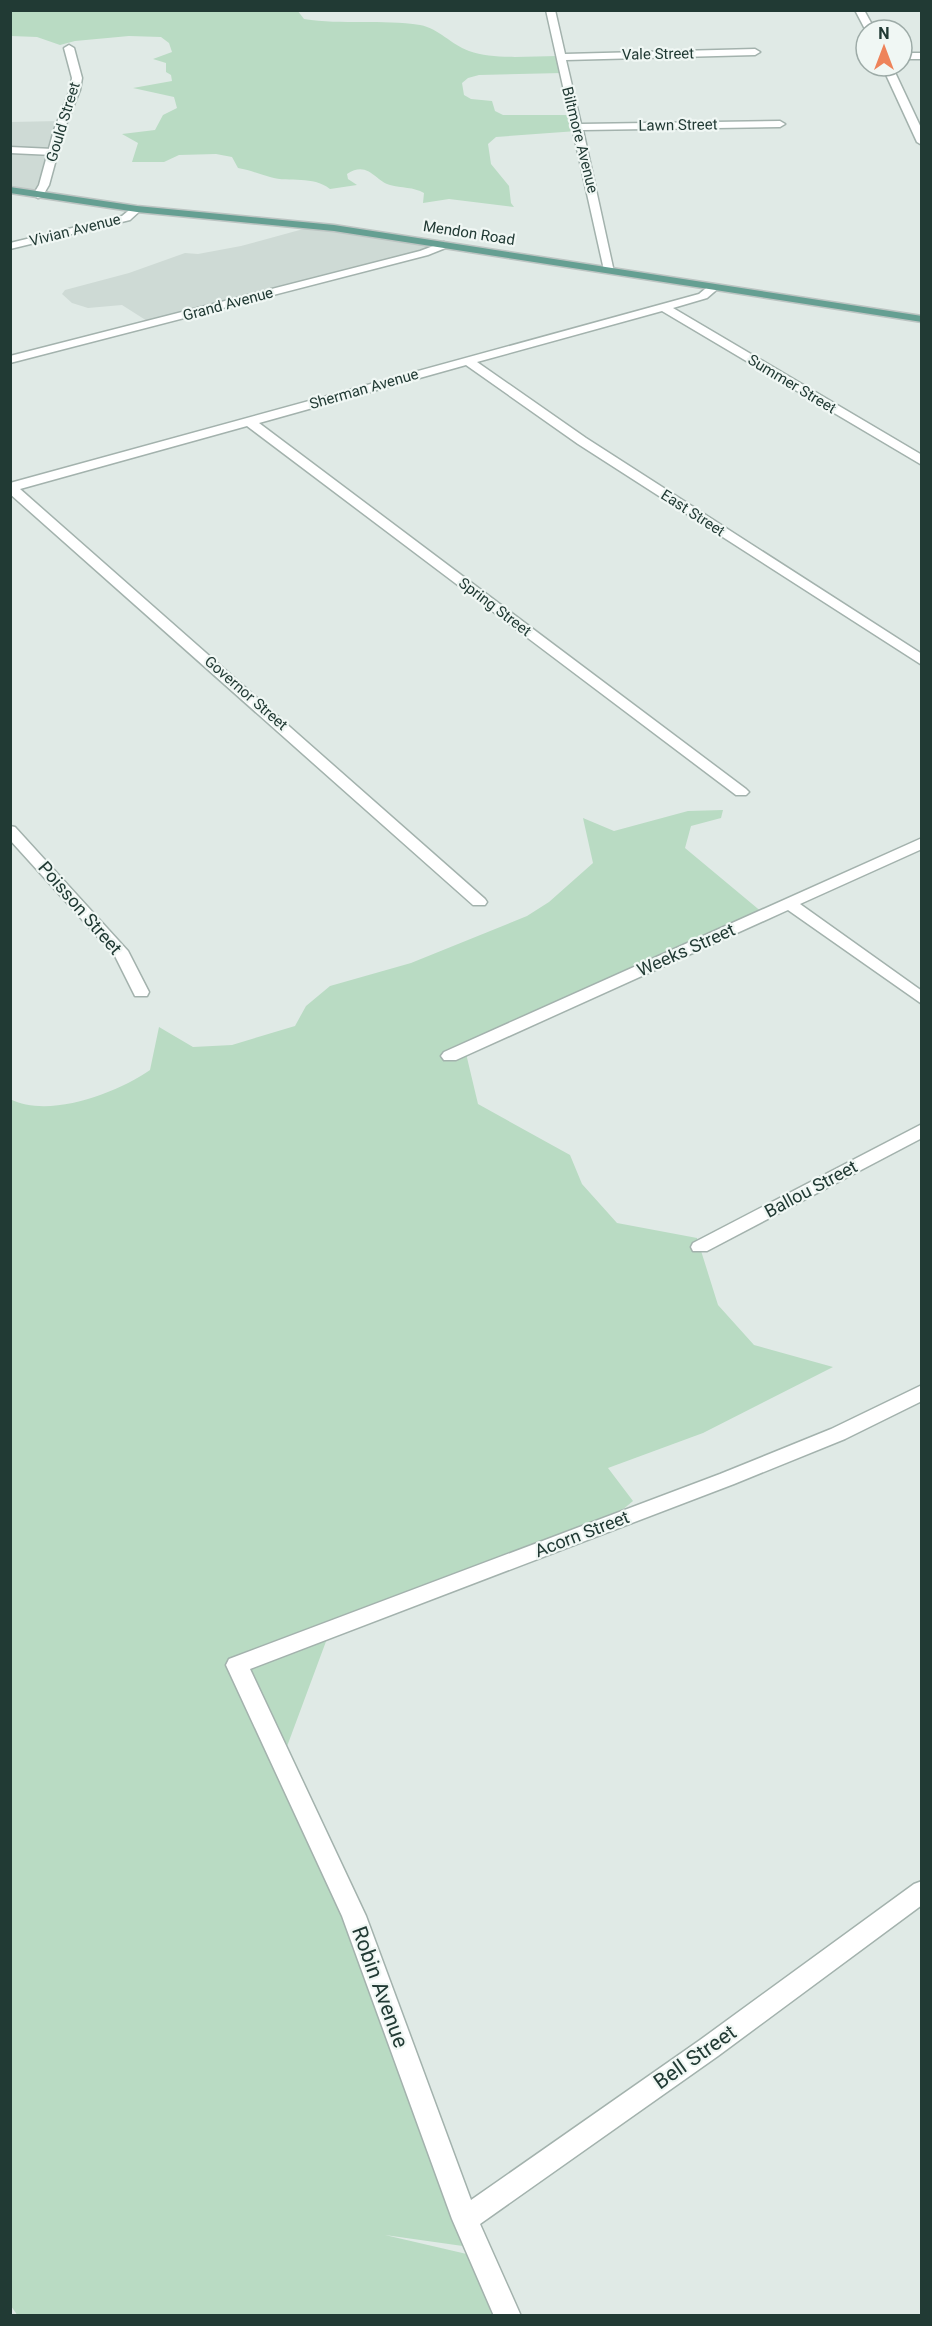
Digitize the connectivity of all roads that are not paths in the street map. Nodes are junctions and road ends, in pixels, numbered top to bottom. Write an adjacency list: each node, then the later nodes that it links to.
1 (550, 10): 4 (street, Biltmore Avenue)
2 (69, 48): 11 (street, Gould Street)
3 (755, 52): 4 (street, Vale Street)
4 (560, 57): 7 (street, Biltmore Avenue)
5 (893, 78): 8 (street)
6 (780, 124): 7 (street, Lawn Street)
7 (576, 127): 18 (street, Biltmore Avenue)
8 (918, 127): 9 (street)
9 (921, 142)
10 (16, 150): 11 (street); 12 (street)
11 (53, 152): 14 (street, Gould Street)
12 (10, 160)
13 (10, 190): 14 (main road, Mendon Road)
14 (38, 195): 15 (main road, Mendon Road)
15 (137, 209): 16 (main road, Mendon Road); 17 (street, Vivian Avenue)
16 (444, 245): 18 (main road, Mendon Road); 22 (street, Grand Avenue)
17 (10, 246)
18 (610, 270): 19 (main road, Mendon Road)
19 (715, 286): 20 (street, Sherman Avenue); 21 (main road, Mendon Road)
20 (663, 308): 23 (street, Sherman Avenue); 25 (street, Summer Street)
21 (921, 319)
22 (10, 360)
23 (467, 361): 24 (street, Sherman Avenue); 27 (street, East Street)
24 (250, 422): 26 (street, Sherman Avenue); 28 (street, Spring Street)
25 (921, 461)
26 (11, 488): 31 (street, Governor Street)
27 (921, 661)
28 (741, 792)
29 (10, 830): 33 (street, Poisson Street)
30 (921, 843): 32 (street, Weeks Street)
31 (479, 902)
32 (789, 903): 34 (street); 35 (street, Weeks Street)
33 (141, 992)
34 (921, 999)
35 (450, 1056)
36 (921, 1130): 37 (street, Ballou Street)
37 (700, 1247)
38 (921, 1392): 39 (street, Acorn Street)
39 (237, 1665): 41 (street, Robin Avenue)
40 (921, 1891): 41 (street, Bell Street)
41 (465, 2219): 42 (street, Robin Avenue)
42 (508, 2316)

